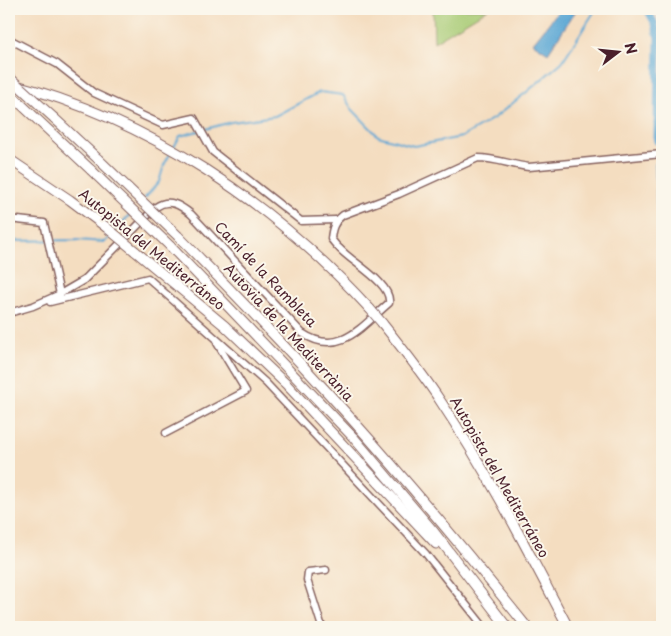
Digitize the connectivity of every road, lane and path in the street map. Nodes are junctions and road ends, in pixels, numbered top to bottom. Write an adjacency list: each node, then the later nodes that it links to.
1 (9, 39): 8 (street)
2 (9, 77): 19 (highway, Autovia de la Mediterrània, bridge)
3 (9, 83): 20 (highway, Autopista del Mediterráneo, bridge)
4 (9, 93): 15 (highway, Autovia de la Mediterrània, bridge)
5 (662, 154): 8 (street)
6 (9, 159): 15 (highway, Autopista del Mediterráneo, bridge)
7 (9, 219): 9 (street)
8 (336, 220): 9 (street, Camí de la Rambleta)
9 (60, 294): 10 (street, Camí de la Rambleta)
10 (33, 306): 11 (street, Camí de la Rambleta); 12 (street)
11 (9, 312)
12 (214, 337): 13 (street); 17 (street)
13 (166, 433)
14 (326, 570): 16 (street)
15 (476, 588): 18 (highway, Autovia de la Mediterrània)
16 (322, 627)
17 (484, 627)
18 (507, 627)
19 (527, 627)
20 (568, 627)

